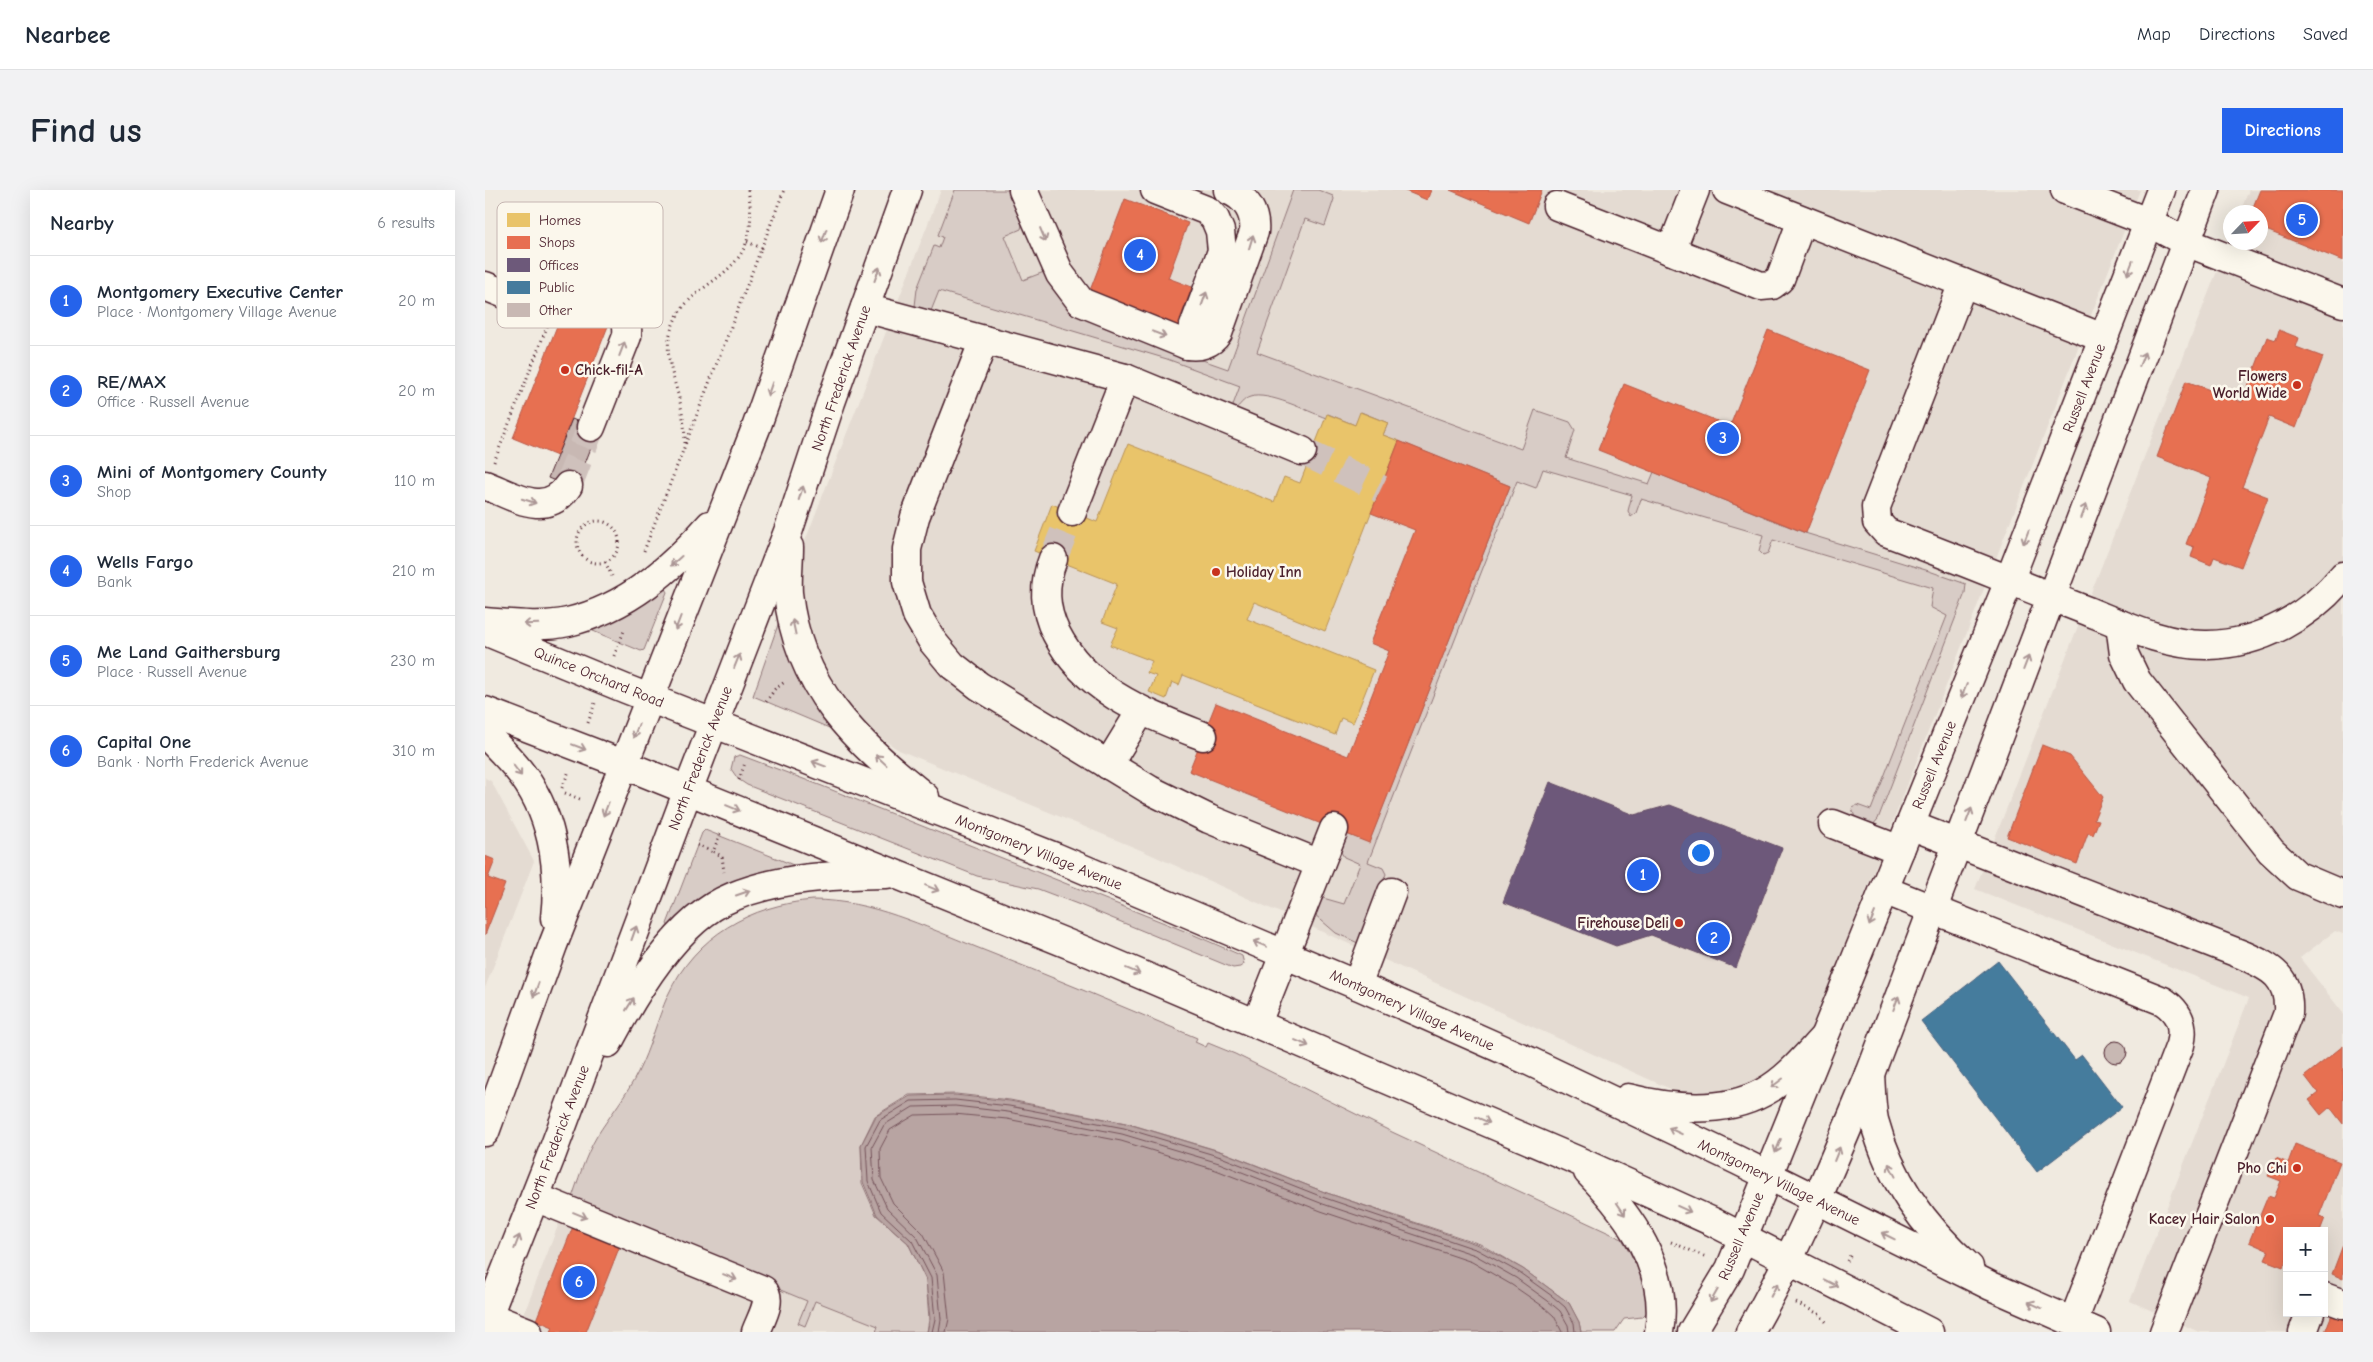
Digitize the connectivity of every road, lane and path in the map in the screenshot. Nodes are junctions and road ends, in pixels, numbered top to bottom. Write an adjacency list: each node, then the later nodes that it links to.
1 (749, 190): 16 (path)
2 (785, 190): 18 (path)
3 (840, 190): 39 (main road, one-way to 39)
4 (907, 190): 24 (main road, North Frederick Avenue, one-way to 4)
5 (1023, 190): 29 (main road, one-way to 29)
6 (1155, 190): 29 (main road, one-way to 6)
7 (1228, 190): 29 (main road, one-way to 7)
8 (1695, 190): 19 (main road)
9 (2065, 190): 15 (main road)
10 (2161, 190): 15 (main road, Russell Avenue)
11 (2206, 190): 17 (main road)
12 (1733, 191): 14 (main road)
13 (1557, 206): 19 (main road)
14 (1802, 220): 19 (main road); 20 (main road)
15 (2148, 222): 17 (main road); 27 (main road, Russell Avenue, one-way to 27)
16 (747, 242): 18 (path); 34 (path)
17 (2186, 242): 23 (main road); 47 (main road, one-way to 17)
18 (762, 248): 34 (path)
19 (1671, 251)
20 (1963, 283): 27 (main road); 46 (main road)
21 (485, 286): 22 (main road)
22 (497, 291)
23 (2343, 303)
24 (865, 308): 28 (main road); 40 (main road, North Frederick Avenue, one-way to 24)
25 (549, 328): 32 (path)
26 (628, 328): 33 (main road, one-way to 26)
27 (2103, 338): 46 (main road, Russell Avenue, one-way to 46)
28 (984, 340): 30 (main road); 64 (main road)
29 (1187, 345)
30 (1125, 378): 35 (main road); 38 (main road)
31 (516, 387): 32 (path)
32 (522, 390): 36 (path)
33 (591, 427)
34 (685, 446): 41 (path)
35 (1302, 451)
36 (488, 476): 37 (main road, one-way to 37)
37 (568, 486)
38 (1072, 512)
39 (721, 513): 48 (main road, one-way to 48); 54 (main road, one-way to 54)
40 (789, 529): 58 (main road, North Frederick Avenue, one-way to 40); 70 (main road, one-way to 40)
41 (640, 558)
42 (1053, 559): 57 (main road)
43 (605, 562): 43 (path); 45 (path)
44 (2343, 576): 49 (main road)
45 (615, 581)
46 (2009, 581): 47 (main road); 72 (main road, Russell Avenue, one-way to 72)
47 (2051, 597): 49 (main road); 75 (main road, one-way to 47)
48 (485, 622)
49 (2120, 624): 84 (main road)
50 (485, 631): 53 (main road, Quince Orchard Road)
51 (619, 643): 53 (path)
52 (790, 679): 55 (path)
53 (604, 680): 54 (main road, Quince Orchard Road); 61 (path)
54 (649, 698): 58 (main road, Quince Orchard Road); 63 (main road, one-way to 63)
55 (766, 702)
56 (485, 711): 61 (main road)
57 (1141, 711): 60 (main road); 64 (main road)
58 (713, 723): 67 (main road, North Frederick Avenue); 70 (main road, Montgomery Village Avenue, one-way to 58)
59 (485, 734): 86 (main road, one-way to 86)
60 (1203, 736)
61 (578, 747): 63 (main road, one-way to 63); 65 (path)
62 (747, 758): 66 (path)
63 (623, 764): 67 (main road); 86 (main road, one-way to 86)
64 (1108, 765): 79 (main road)
65 (567, 775)
66 (739, 780)
67 (687, 790): 80 (main road, one-way to 80); 94 (main road, North Frederick Avenue, one-way to 67)
68 (561, 791): 69 (path)
69 (587, 802)
70 (945, 814): 87 (main road, Montgomery Village Avenue, one-way to 70)
71 (1833, 824): 77 (main road)
72 (1910, 825): 75 (main road); 77 (main road, Russell Avenue)
73 (1334, 829): 79 (main road)
74 (720, 834): 78 (path)
75 (1958, 844): 85 (main road); 119 (main road)
76 (697, 845): 78 (path)
77 (1900, 850): 82 (main road, Russell Avenue)
78 (713, 852): 81 (path)
79 (1320, 864): 87 (main road)
80 (897, 874): 89 (main road, one-way to 89); 94 (main road, one-way to 80)
81 (725, 880)
82 (1884, 890): 85 (main road); 90 (main road, Russell Avenue, one-way to 90)
83 (1392, 892): 88 (main road)
84 (2343, 895)
85 (1932, 909): 91 (main road, one-way to 85); 112 (main road)
86 (553, 944): 93 (main road, one-way to 93)
87 (1284, 955): 88 (main road, Montgomery Village Avenue); 89 (main road)
88 (1357, 985): 92 (main road, Montgomery Village Avenue)
89 (1257, 1024): 95 (main road, one-way to 95)
90 (1824, 1037): 92 (main road, one-way to 92); 96 (main road, Russell Avenue, one-way to 96)
91 (1870, 1074): 98 (main road, one-way to 91); 105 (main road, one-way to 91)
92 (1583, 1087): 96 (main road, Montgomery Village Avenue, one-way to 92)
93 (485, 1132)
94 (551, 1156): 97 (main road, North Frederick Avenue)
95 (1576, 1160): 99 (main road, one-way to 99); 115 (main road, one-way to 115)
96 (1766, 1175): 98 (main road, Montgomery Village Avenue); 99 (main road, Russell Avenue)
97 (535, 1197): 110 (main road, North Frederick Avenue, one-way to 97); 114 (main road, one-way to 114)
98 (1817, 1199): 103 (main road); 105 (main road, Montgomery Village Avenue, one-way to 98)
99 (1742, 1237): 103 (main road); 116 (main road, Russell Avenue, one-way to 116)
100 (1701, 1245): 101 (path)
101 (1697, 1253)
102 (1851, 1254): 104 (path)
103 (1788, 1260): 117 (main road, one-way to 103); 118 (main road, one-way to 118)
104 (1847, 1261)
105 (1991, 1286): 112 (main road, Montgomery Village Avenue, one-way to 105)
106 (2328, 1298): 108 (main road)
107 (1791, 1301): 111 (path)
108 (2343, 1304)
109 (2309, 1317): 120 (main road)
110 (492, 1324): 113 (main road)
111 (1828, 1324)
112 (2084, 1327)
113 (528, 1332)
114 (755, 1332)
115 (1659, 1332)
116 (1692, 1332)
117 (1750, 1332)
118 (1929, 1332)
119 (2164, 1332)
120 (2303, 1332)

